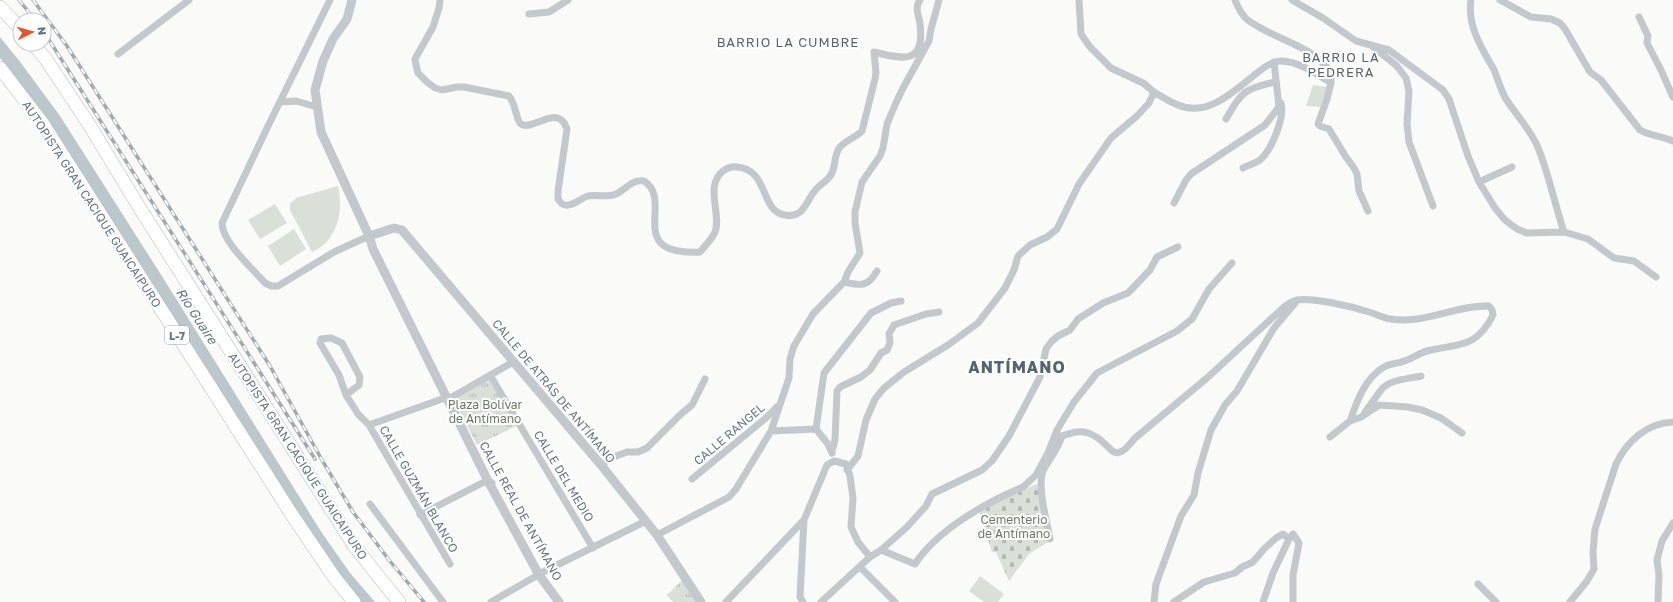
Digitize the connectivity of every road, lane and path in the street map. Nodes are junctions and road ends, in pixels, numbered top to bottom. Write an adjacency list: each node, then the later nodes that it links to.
1 (189, 0): 19 (street)
2 (330, 0): 27 (street)
3 (352, 0): 28 (street, CALLE REAL DE ANTÍMANO)
4 (440, 0): 6 (street)
5 (568, 0): 14 (street)
6 (920, 0)
7 (939, 0): 43 (street)
8 (1078, 0): 24 (street)
9 (1234, 0): 23 (street)
10 (1292, 0): 17 (street)
11 (1471, 0): 37 (street)
12 (1500, 0): 30 (street)
13 (0, 7): 16 (highway)
14 (529, 14)
15 (1639, 18): 25 (street)
16 (12, 20)
17 (1370, 45): 33 (street); 35 (street)
18 (40, 52): 85 (highway, AUTOPISTA GRAN CACIQUE GUAICAIPURO)
19 (118, 54)
20 (1274, 62): 22 (street); 23 (street); 24 (street)
21 (0, 68): 84 (highway, AUTOPISTA GRAN CACIQUE GUAICAIPURO / L-7)
22 (1275, 82): 26 (street); 29 (street)
23 (1331, 83): 36 (street)
24 (1154, 92): 66 (street)
25 (1673, 97)
26 (1278, 98): 32 (street); 34 (street)
27 (280, 102): 28 (street); 38 (street)
28 (317, 107): 38 (street, CALLE REAL DE ANTÍMANO)
29 (1226, 119)
30 (1673, 141)
31 (1512, 167): 33 (street)
32 (1243, 168)
33 (1479, 182): 37 (street)
34 (1174, 203)
35 (1434, 206)
36 (1368, 211)
37 (1564, 232): 42 (street)
38 (369, 236): 47 (street, CALLE DE ATRÁS DE ANTÍMANO); 52 (street, CALLE REAL DE ANTÍMANO)
39 (1178, 246): 78 (street)
40 (1232, 263): 61 (street)
41 (877, 271): 43 (street)
42 (1656, 277)
43 (844, 282): 53 (street)
44 (1297, 300): 55 (street); 61 (street); 94 (street)
45 (901, 301): 58 (street)
46 (940, 312): 63 (street)
47 (514, 362): 48 (street); 65 (street, CALLE DE ATRÁS DE ANTÍMANO)
48 (490, 375): 52 (street); 77 (street, CALLE DEL MEDIO)
49 (1421, 376): 54 (street)
50 (705, 378): 65 (street)
51 (346, 395): 51 (street, CALLE GUZMÁN BLANCO); 57 (street, CALLE GUZMÁN BLANCO)
52 (449, 397): 57 (street); 68 (street, CALLE REAL DE ANTÍMANO)
53 (780, 404): 59 (street); 67 (street, CALLE RANGEL)
54 (1361, 417): 55 (street); 60 (street)
55 (1350, 421): 62 (street)
56 (1673, 422): 99 (street)
57 (370, 425): 70 (street, CALLE GUZMÁN BLANCO)
58 (816, 429): 59 (street); 63 (street)
59 (771, 431): 74 (street)
60 (1462, 433)
61 (1058, 437): 75 (street); 78 (street)
62 (1330, 437)
63 (832, 451): 64 (street)
64 (834, 461): 66 (street); 71 (street)
65 (601, 465): 72 (street, CALLE DE ATRÁS DE ANTÍMANO)
66 (848, 470): 79 (street)
67 (692, 479)
68 (491, 482): 70 (street); 82 (street, CALLE REAL DE ANTÍMANO)
69 (370, 504): 86 (street)
70 (420, 515): 80 (street, CALLE GUZMÁN BLANCO)
71 (804, 520): 90 (street); 91 (street)
72 (646, 521): 74 (street, CALLE DE ATRÁS DE ANTÍMANO); 77 (street)
73 (1673, 523): 100 (street)
74 (657, 535): 89 (street, CALLE DE ATRÁS DE ANTÍMANO)
75 (1050, 539)
76 (1289, 539): 95 (street); 96 (street); 97 (street)
77 (593, 548): 82 (street)
78 (881, 550): 79 (street)
79 (870, 557): 81 (street)
80 (450, 564)
81 (860, 567): 92 (street); 93 (street)
82 (539, 575): 87 (street); 88 (street, CALLE REAL DE ANTÍMANO)
83 (1478, 584): 98 (street)
84 (354, 602)
85 (399, 602)
86 (443, 602)
87 (491, 602)
88 (559, 602)
89 (702, 602)
90 (726, 602)
91 (803, 602)
92 (821, 602)
93 (895, 602)
94 (1154, 602)
95 (1174, 602)
96 (1264, 602)
97 (1293, 602)
98 (1496, 602)
99 (1570, 602)
100 (1658, 602)

